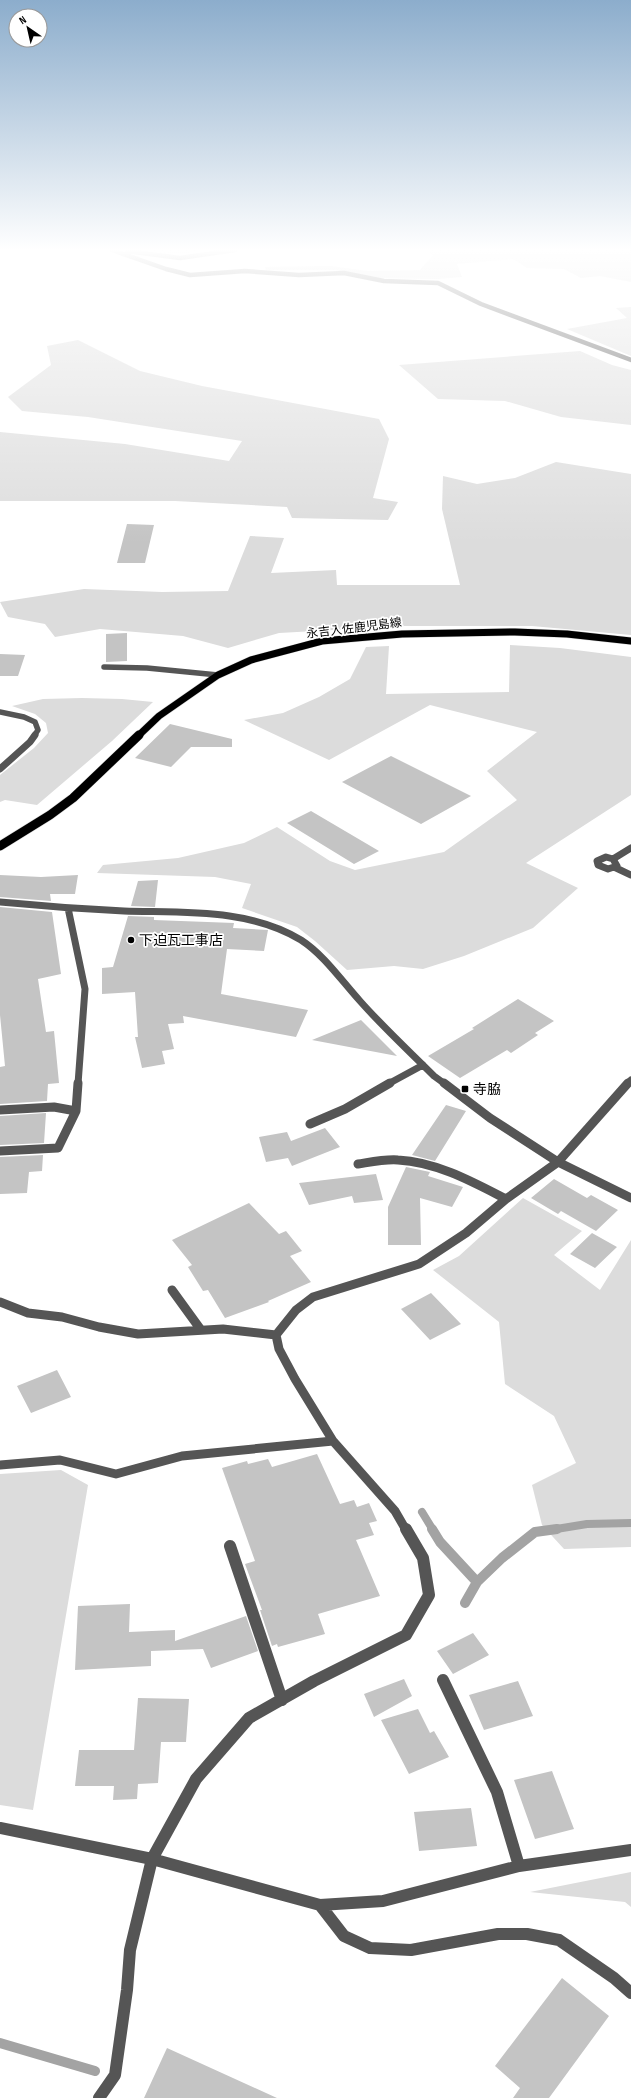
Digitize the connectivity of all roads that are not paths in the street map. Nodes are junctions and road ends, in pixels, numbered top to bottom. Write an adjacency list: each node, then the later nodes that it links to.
1 (599, 348): 2 (street)
2 (631, 360)
3 (631, 641): 5 (main road, 永吉入佐鹿児島線)
4 (104, 667): 5 (street)
5 (218, 675): 8 (main road, 永吉入佐鹿児島線)
6 (0, 712): 7 (street)
7 (0, 768)
8 (0, 846)
9 (631, 848): 10 (street)
10 (613, 859): 11 (street); 11 (street)
11 (614, 867): 12 (street)
12 (631, 875)
13 (0, 902): 14 (street)
14 (68, 908): 15 (street); 18 (street)
15 (423, 1065): 19 (street); 21 (street)
16 (631, 1080): 21 (street)
17 (0, 1110): 18 (street)
18 (76, 1111): 20 (street)
19 (310, 1124)
20 (0, 1151)
21 (558, 1162): 23 (street); 24 (street)
22 (358, 1164): 24 (street)
23 (631, 1198)
24 (506, 1199): 28 (street)
25 (172, 1290): 27 (street)
26 (0, 1302): 27 (street)
27 (201, 1330): 28 (street)
28 (276, 1335): 29 (street)
29 (333, 1441): 30 (street); 33 (street)
30 (0, 1465)
31 (230, 1546): 33 (street)
32 (442, 1680): 37 (street)
33 (282, 1700): 36 (street)
34 (0, 1828): 36 (street)
35 (631, 1850): 37 (street)
36 (152, 1859): 38 (street); 40 (street)
37 (518, 1866): 38 (street)
38 (320, 1906): 39 (street)
39 (631, 1994)
40 (99, 2098)

